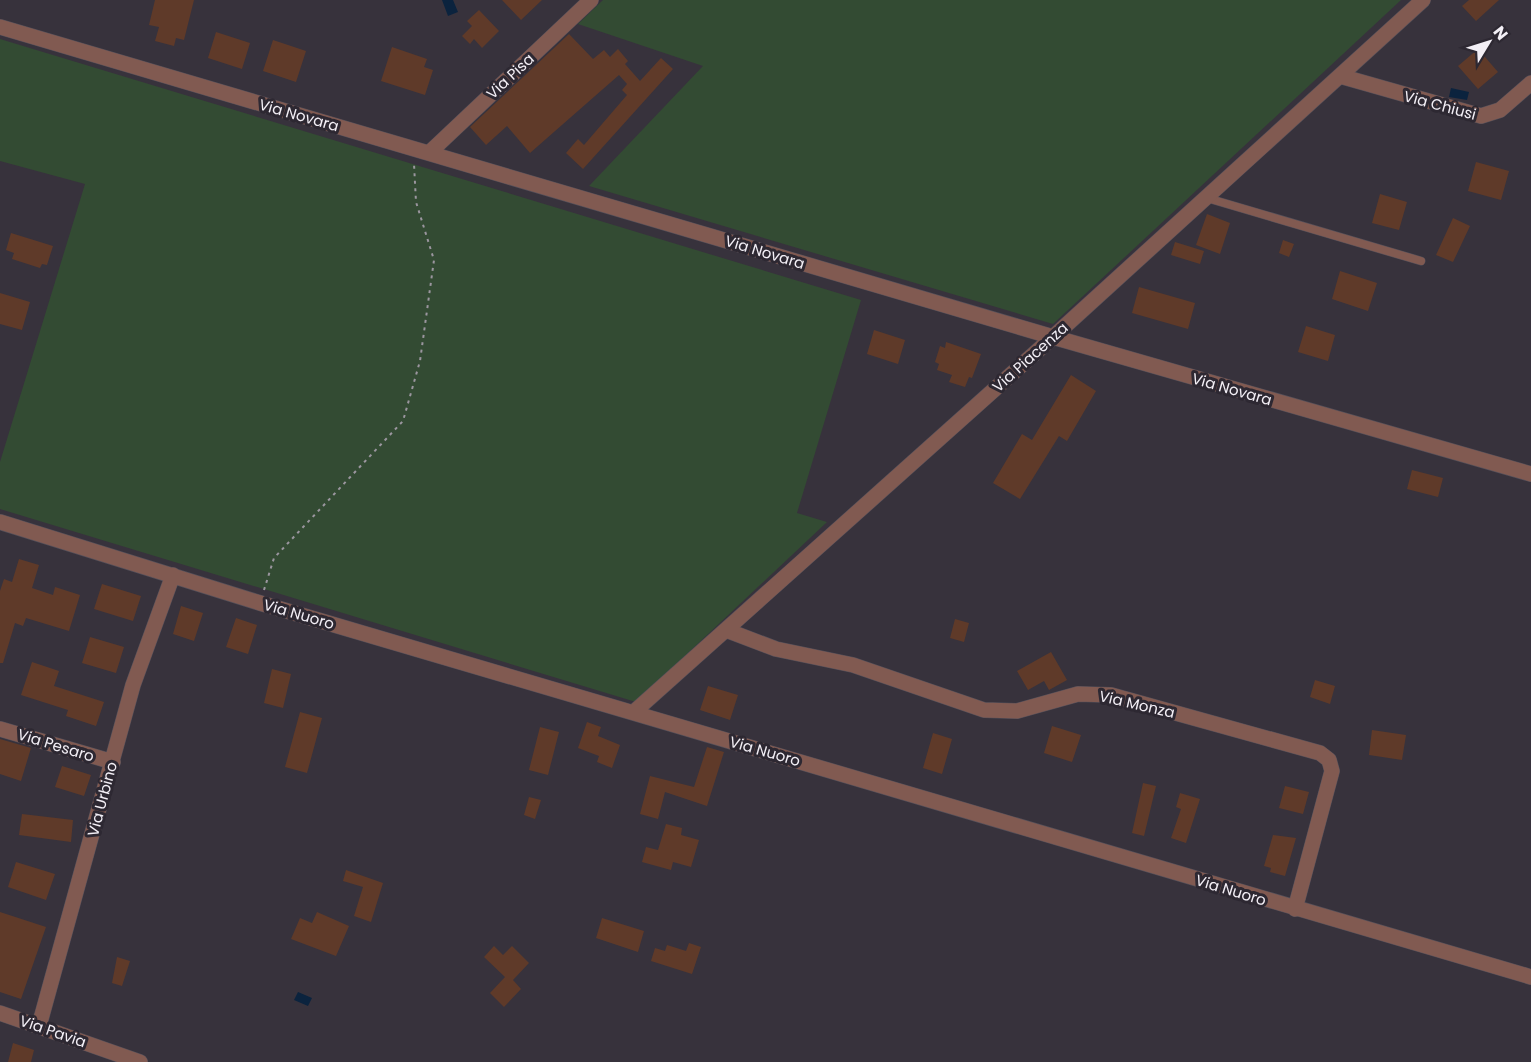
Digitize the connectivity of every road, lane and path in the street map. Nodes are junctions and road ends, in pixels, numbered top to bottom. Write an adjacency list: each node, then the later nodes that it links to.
1 (591, 0): 6 (street, Via Pisa)
2 (1422, 0): 4 (street, Via Piacenza)
3 (0, 27): 6 (street, Via Novara)
4 (1340, 76): 5 (street, Via Chiusi); 7 (street, Via Piacenza)
5 (1531, 83)
6 (422, 151): 9 (street, Via Novara); 13 (path)
7 (1206, 198): 8 (lane); 9 (street, Via Piacenza)
8 (1421, 261)
9 (1053, 337): 10 (street, Via Novara); 14 (street, Via Piacenza)
10 (1531, 474)
11 (0, 522): 12 (street, Via Nuoro)
12 (172, 575): 13 (street, Via Nuoro); 17 (street, Via Urbino)
13 (260, 603): 15 (street, Via Nuoro)
14 (726, 630): 15 (street, Via Piacenza); 18 (street, Via Monza)
15 (635, 711): 18 (street, Via Nuoro)
16 (0, 729): 17 (street, Via Pesaro)
17 (112, 762): 21 (street, Via Urbino)
18 (1295, 909): 19 (street, Via Nuoro)
19 (1531, 977)
20 (0, 1013): 21 (street, Via Pavia)
21 (39, 1026): 22 (street, Via Pavia)
22 (140, 1062)

